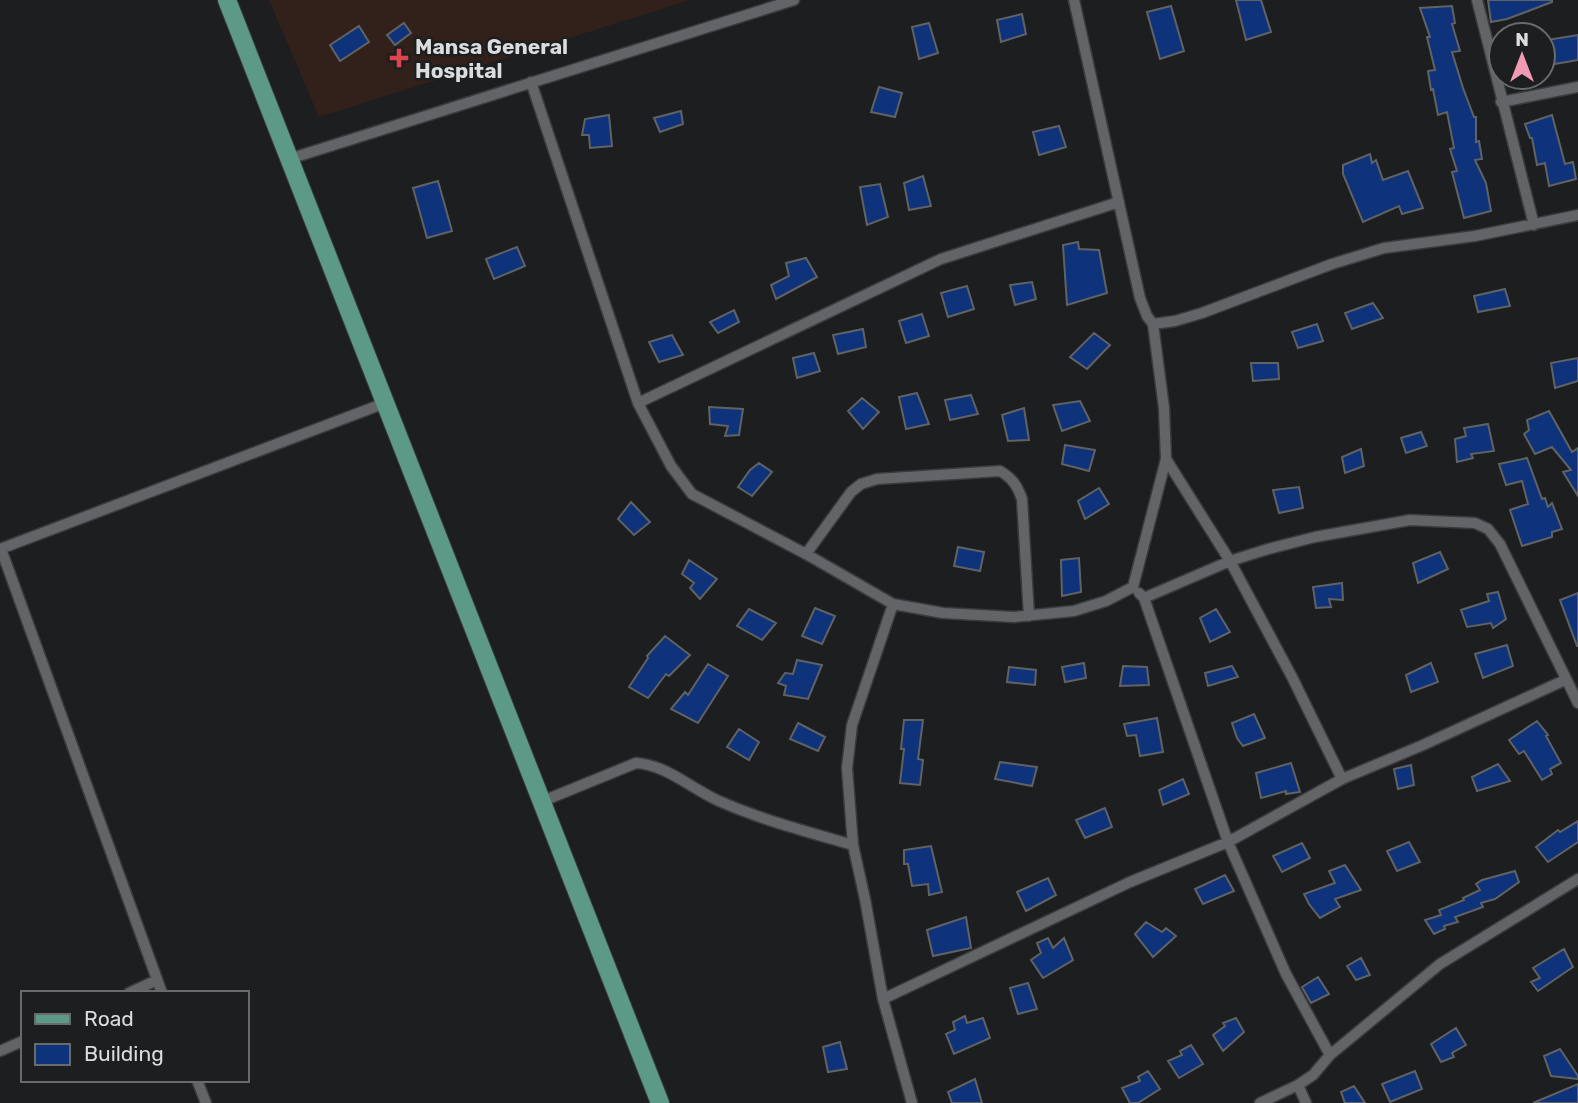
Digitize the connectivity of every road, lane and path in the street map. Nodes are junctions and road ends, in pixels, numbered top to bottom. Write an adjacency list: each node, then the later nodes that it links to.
1 (227, 0): 8 (main road)
2 (794, 0): 5 (street)
3 (1074, 0): 9 (street)
4 (1477, 0): 7 (street)
5 (531, 82): 8 (street); 14 (street)
6 (1578, 87): 7 (street)
7 (1501, 102): 11 (street)
8 (289, 159): 13 (main road)
9 (1119, 202): 12 (street); 14 (street)
10 (1578, 215): 11 (street)
11 (1534, 225): 12 (street)
12 (1153, 324): 15 (street)
13 (385, 403): 16 (street); 26 (main road)
14 (638, 403): 17 (street)
15 (1166, 459): 18 (street); 19 (street)
16 (0, 549): 30 (street)
17 (806, 554): 21 (street); 22 (street)
18 (1230, 561): 20 (street); 23 (street); 25 (street)
19 (1133, 587): 20 (street); 22 (street)
20 (1144, 598): 27 (street)
21 (893, 604): 22 (street); 28 (street)
22 (1029, 616)
23 (1565, 680): 24 (street); 25 (street)
24 (1578, 703)
25 (1342, 779): 27 (street)
26 (543, 801): 28 (street); 40 (main road)
27 (1228, 842): 33 (street); 36 (street)
28 (853, 845): 33 (street)
29 (1578, 879): 36 (street)
30 (157, 980): 31 (street); 32 (street)
31 (134, 991)
32 (161, 991)
33 (883, 999): 41 (street)
34 (21, 1042): 35 (street)
35 (0, 1051)
36 (1330, 1055): 38 (street)
37 (198, 1082): 39 (street)
38 (1298, 1085): 42 (street); 43 (street)
39 (206, 1103)
40 (660, 1103)
41 (912, 1103)
42 (1260, 1103)
43 (1306, 1103)

